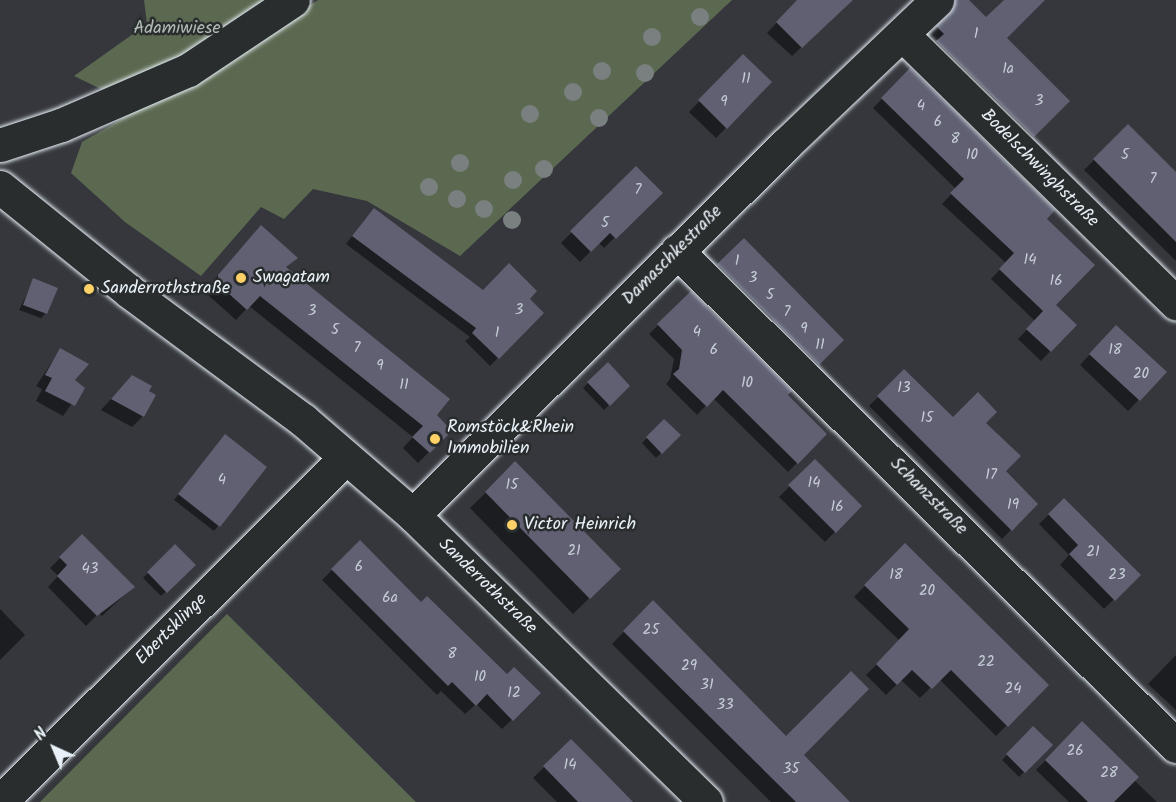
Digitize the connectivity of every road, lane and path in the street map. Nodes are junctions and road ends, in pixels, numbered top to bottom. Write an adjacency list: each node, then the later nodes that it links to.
1 (293, 0): 4 (street)
2 (937, 0): 3 (street, Damaschkestraße)
3 (903, 35): 6 (street, Damaschkestraße); 7 (street, Bodelschwinghstraße)
4 (0, 145)
5 (0, 186): 8 (street, Sanderrothstraße)
6 (677, 251): 9 (street, Damaschkestraße); 10 (street, Schanzstraße)
7 (1176, 303)
8 (345, 458): 9 (street, Sanderrothstraße); 11 (street, Ebertsklinge)
9 (413, 515): 12 (street, Sanderrothstraße)
10 (1176, 746)
11 (0, 802)
12 (706, 802)

